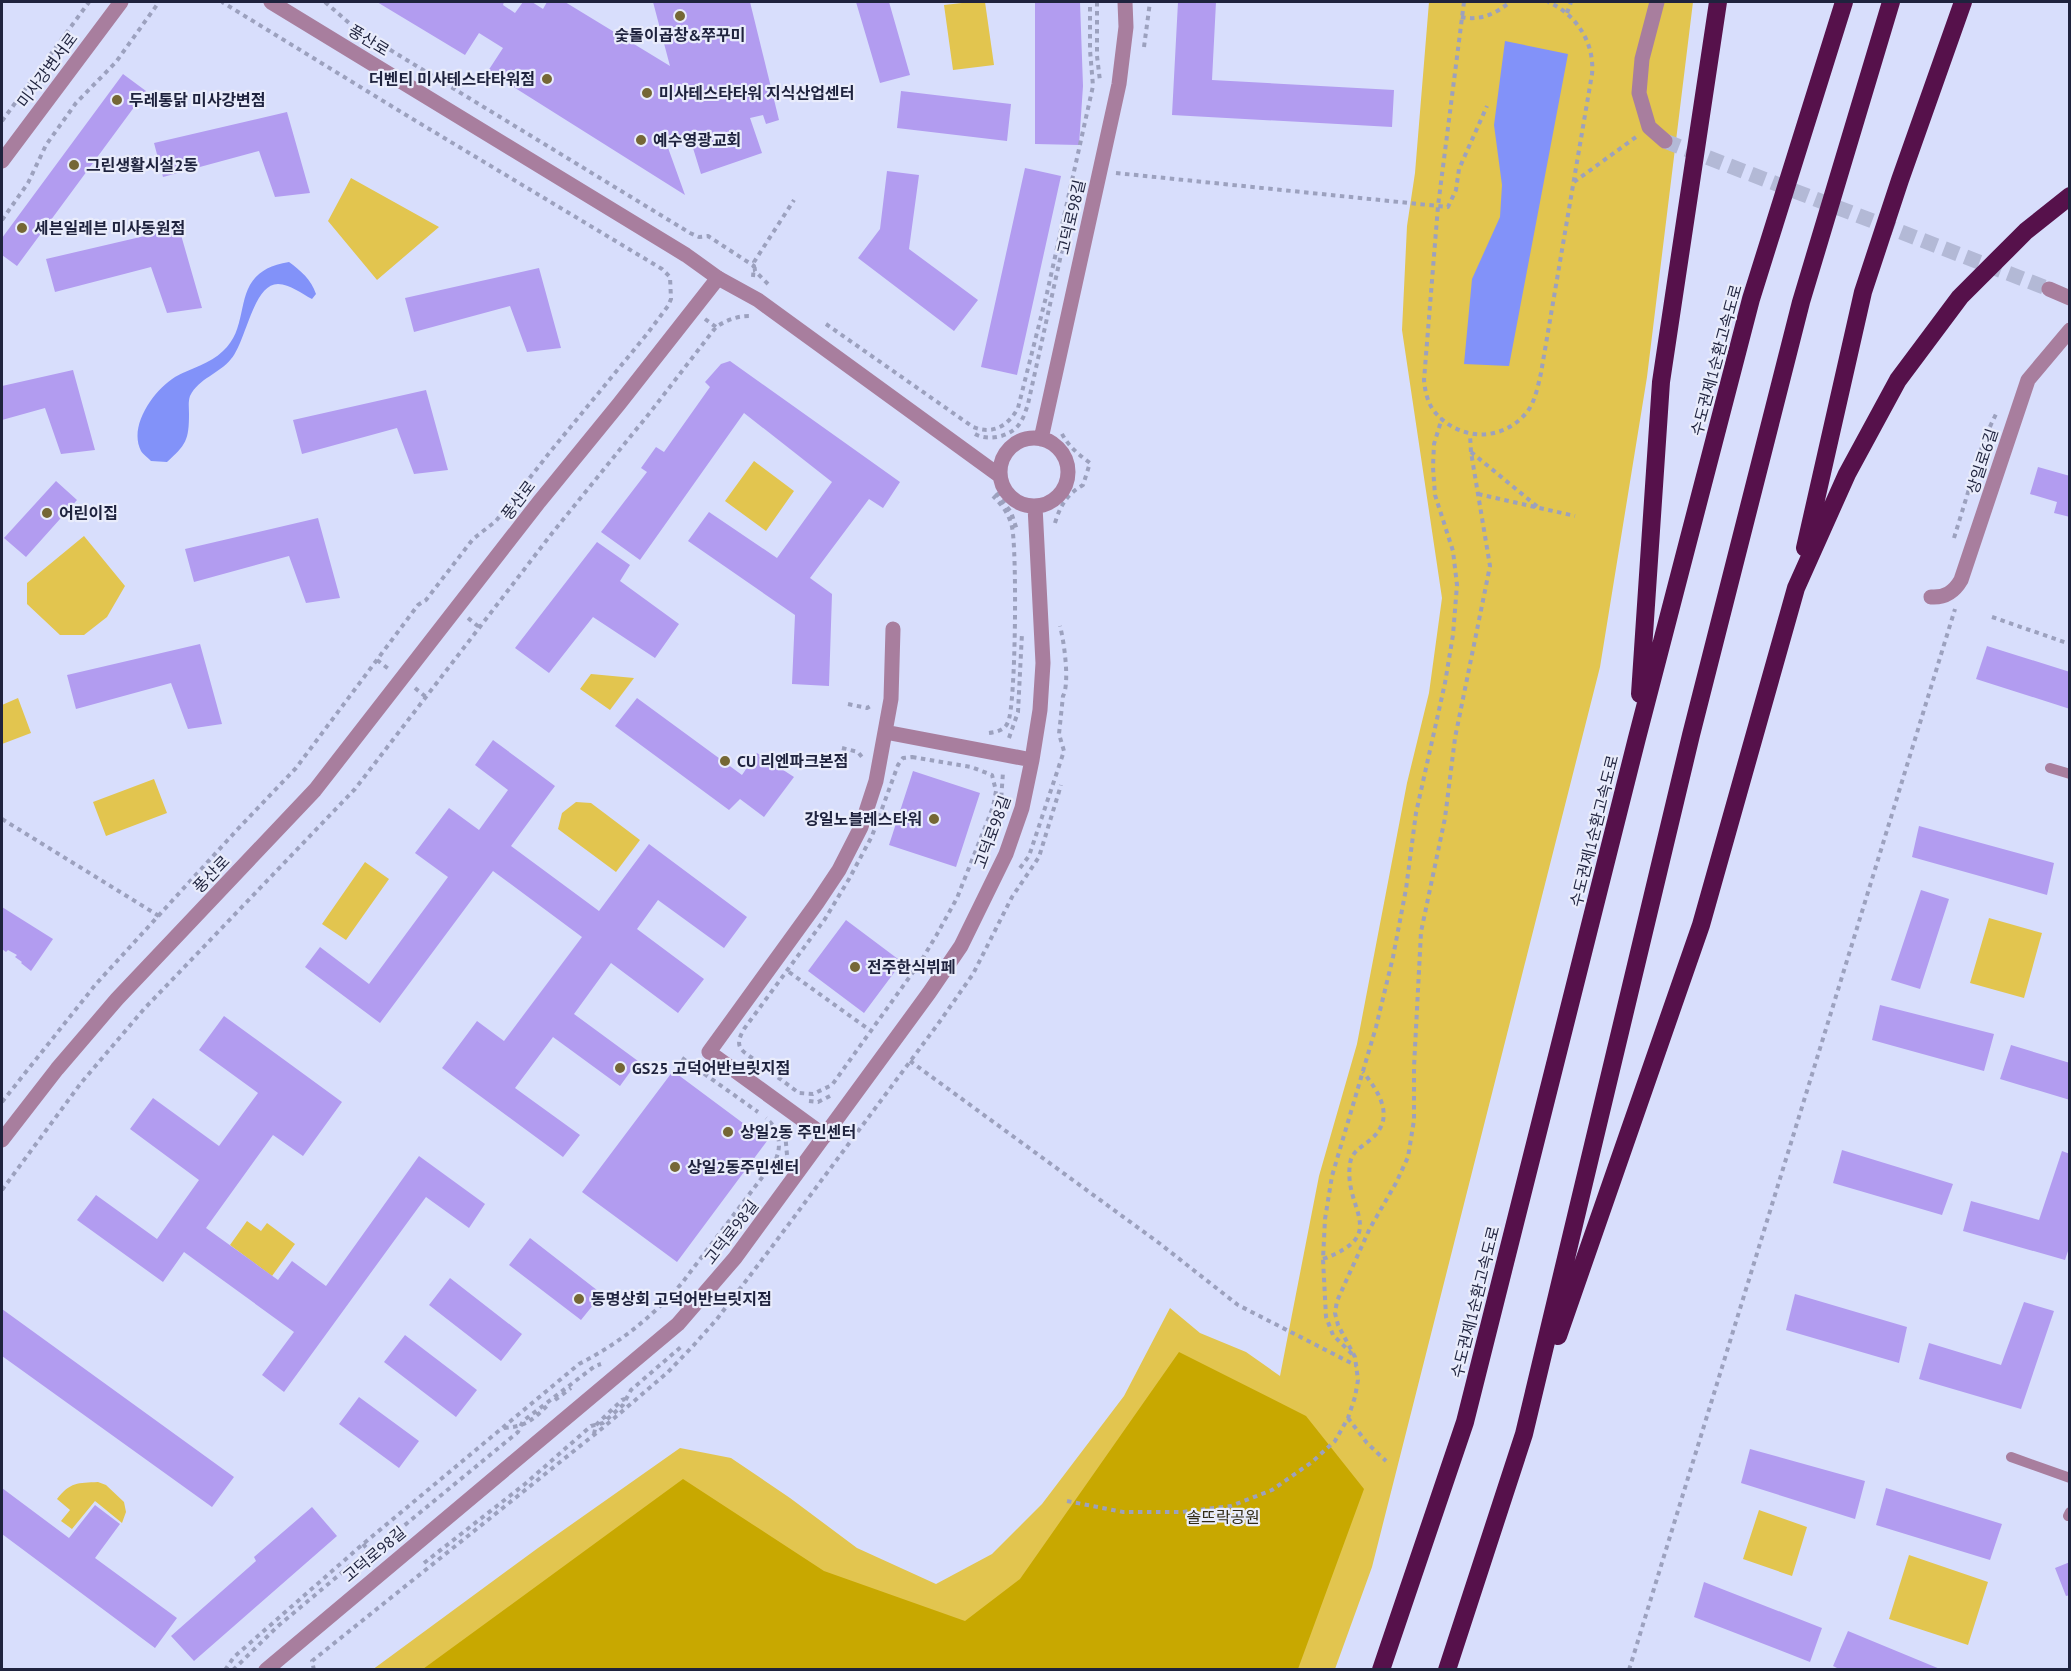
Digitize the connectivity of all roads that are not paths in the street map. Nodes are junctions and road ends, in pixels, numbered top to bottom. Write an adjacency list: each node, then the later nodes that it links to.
1 (121, 2): 10 (street, 미사강변서로)
2 (270, 2): 12 (street, 풍산로)
3 (1125, 2): 16 (street, 고덕로98길)
4 (1657, 2): 9 (street)
5 (1718, 2): 23 (highway)
6 (1844, 2): 23 (highway, 수도권제1순환고속도로)
7 (1891, 2): 29 (highway)
8 (1962, 4): 19 (highway)
9 (1665, 141)
10 (2, 160)
11 (2070, 196): 19 (highway)
12 (718, 278): 17 (street); 28 (street, 풍산로)
13 (2049, 290): 14 (street)
14 (2070, 298)
15 (2070, 330): 20 (street, 상일로6길)
16 (1041, 439): 17 (street); 18 (street)
17 (1000, 476): 18 (street)
18 (1035, 506): 24 (street, 고덕로98길)
19 (1796, 588): 29 (highway)
20 (1931, 597)
21 (893, 629): 22 (street)
22 (885, 732): 24 (street); 27 (street)
23 (1637, 738): 33 (highway, 수도권제1순환고속도로)
24 (1032, 760): 27 (street, 고덕로98길)
25 (2050, 768): 26 (lane)
26 (2070, 774)
27 (825, 1136): 32 (street, 고덕로98길)
28 (2, 1140)
29 (1524, 1434): 34 (highway)
30 (2011, 1457): 31 (lane)
31 (2070, 1478)
32 (266, 1670)
33 (1381, 1670)
34 (1447, 1670)

